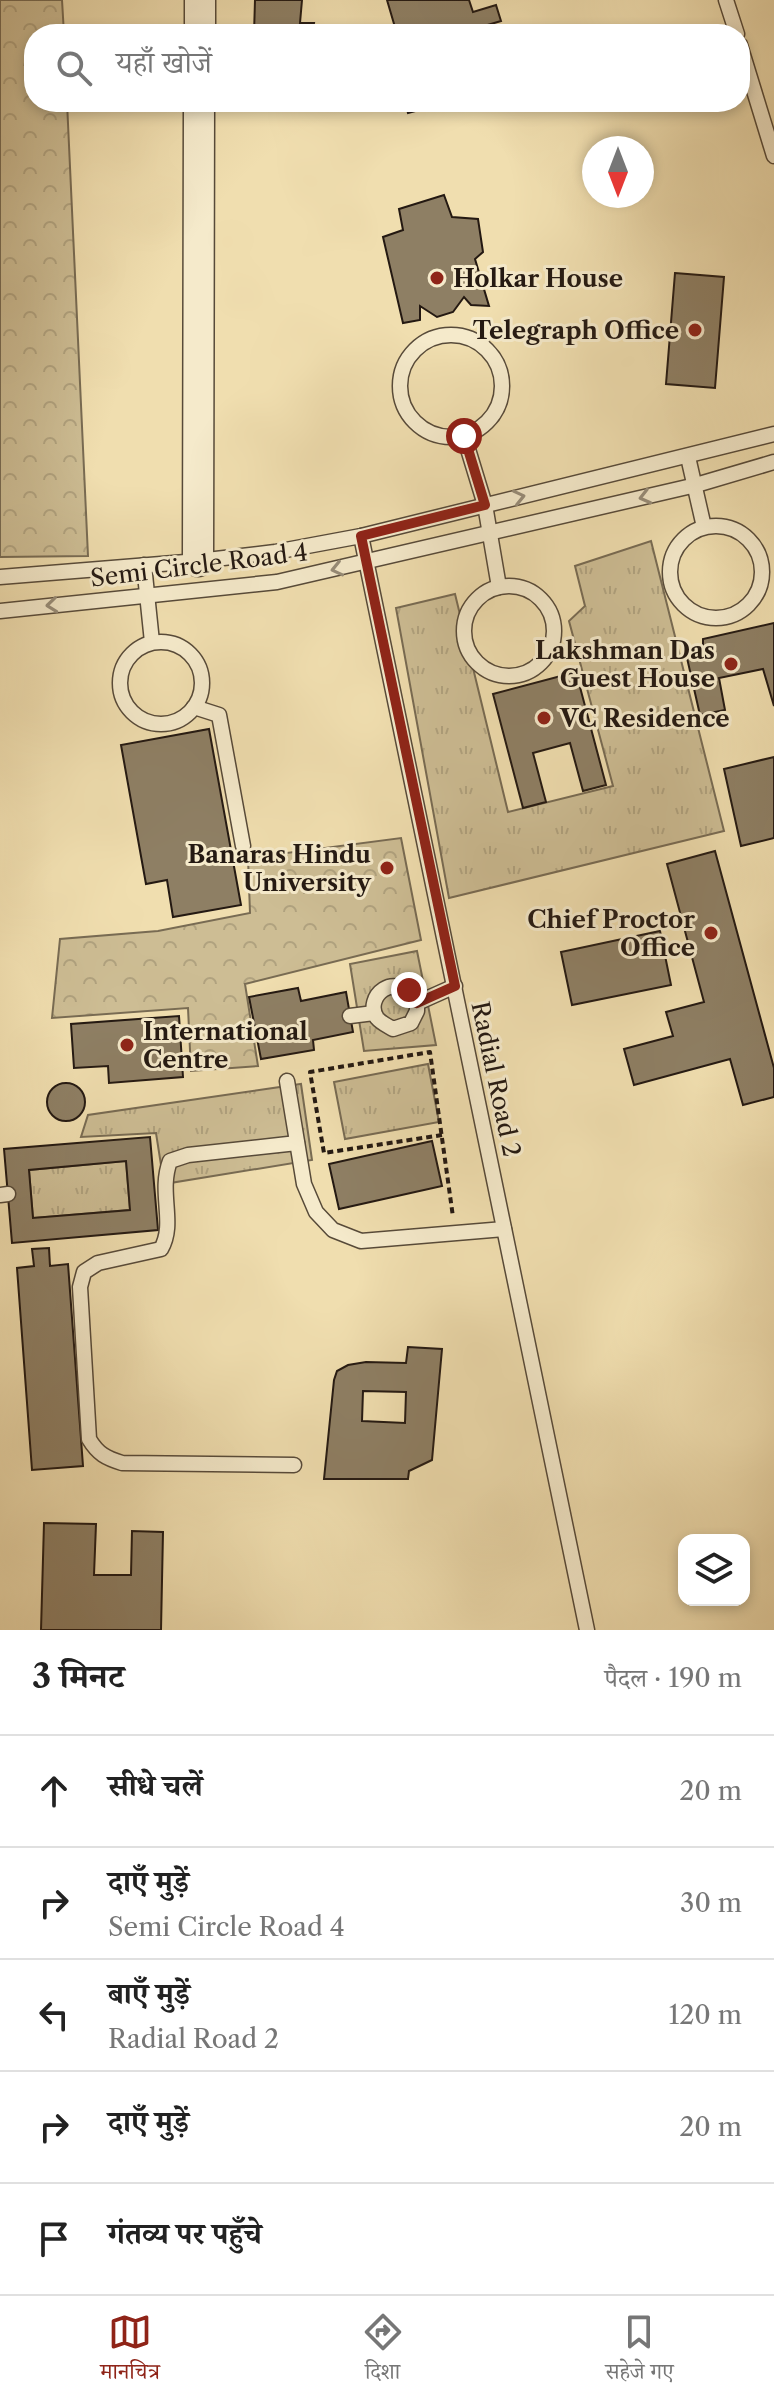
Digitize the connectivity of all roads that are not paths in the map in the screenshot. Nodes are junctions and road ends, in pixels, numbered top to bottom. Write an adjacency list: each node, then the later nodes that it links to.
1 (200, 0): 3 (street)
2 (726, 0): 4 (lane)
3 (200, 24)
4 (734, 24)
5 (750, 78): 7 (lane)
6 (199, 112): 17 (street)
7 (774, 156)
8 (774, 434): 10 (lane, Semi Circle Road 4)
9 (464, 436): 9 (lane); 13 (lane)
10 (688, 457): 12 (lane); 13 (lane, Semi Circle Road 4, one-way to 10)
11 (774, 462): 12 (lane, Semi Circle Road 4)
12 (696, 485): 14 (lane); 15 (lane, Semi Circle Road 4, one-way to 15)
13 (485, 505): 15 (lane); 16 (lane, Semi Circle Road 4)
14 (704, 527): 14 (lane)
15 (491, 534): 18 (lane, Semi Circle Road 4); 21 (lane)
16 (361, 536): 17 (lane, Semi Circle Road 4); 18 (lane, Radial Road 2)
17 (198, 561): 19 (lane, Semi Circle Road 4)
18 (366, 562): 22 (lane, Semi Circle Road 4, one-way to 22); 27 (lane, Radial Road 2)
19 (144, 565): 20 (lane, Semi Circle Road 4); 22 (lane)
20 (0, 577)
21 (499, 587): 21 (lane)
22 (147, 595): 23 (lane, Semi Circle Road 4, one-way to 23); 24 (lane)
23 (0, 611)
24 (152, 642): 25 (lane); 25 (lane)
25 (194, 707): 26 (lane)
26 (243, 846)
27 (455, 986): 28 (lane); 33 (lane, Radial Road 2)
28 (417, 1003): 29 (lane); 29 (lane)
29 (374, 1013): 30 (lane)
30 (350, 1016)
31 (287, 1081): 32 (lane)
32 (297, 1143): 33 (lane); 34 (lane)
33 (504, 1229): 35 (lane, Radial Road 2)
34 (294, 1465)
35 (587, 1630)

